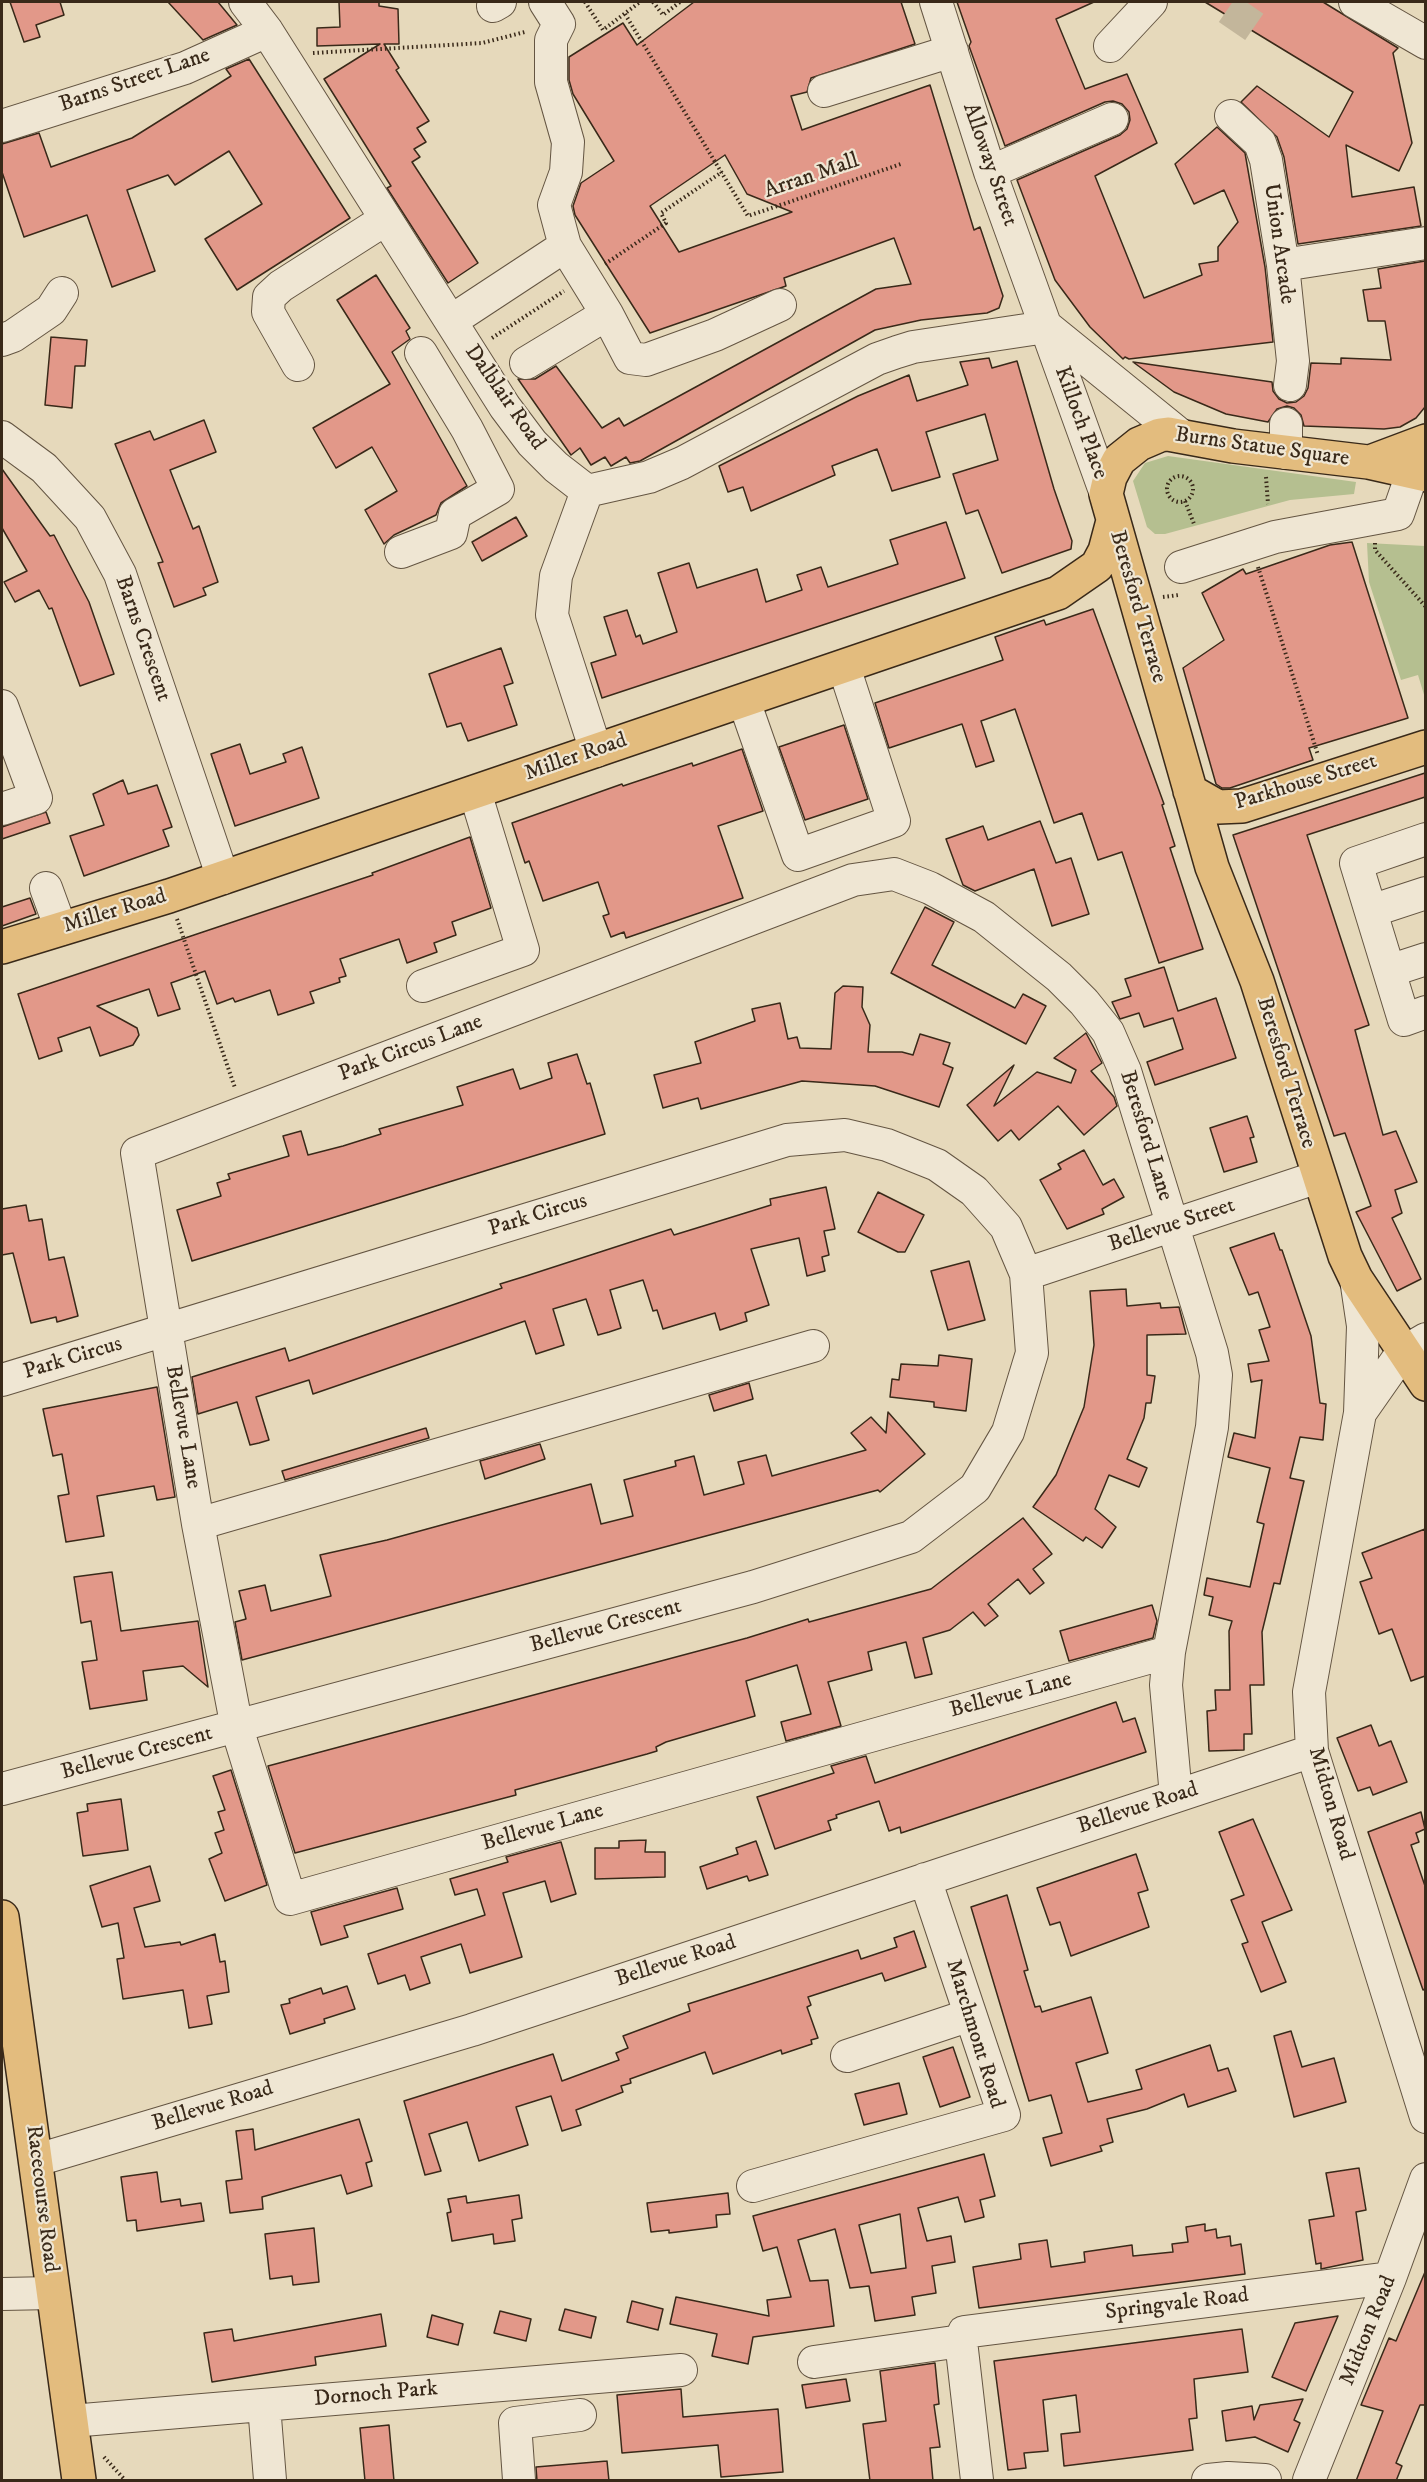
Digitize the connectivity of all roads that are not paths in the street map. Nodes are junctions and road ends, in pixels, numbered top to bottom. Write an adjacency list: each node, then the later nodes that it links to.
1 (936, 2): 8 (street, Alloway Street)
2 (1151, 2): 7 (street)
3 (1354, 2): 6 (street)
4 (548, 6): 16 (street)
5 (261, 20): 12 (street, Barns Street Lane); 14 (street, Dalblair Road)
6 (1425, 43)
7 (1110, 46)
8 (952, 51): 9 (street); 13 (street, Alloway Street)
9 (824, 91)
10 (1231, 116): 17 (street, Union Arcade)
11 (1112, 118): 13 (street)
12 (2, 126)
13 (990, 172): 22 (street, Alloway Street)
14 (386, 219): 21 (street, Dalblair Road); 26 (street)
15 (1425, 243): 17 (street)
16 (565, 246): 20 (street); 21 (street)
17 (1283, 265): 27 (street, Union Arcade)
18 (62, 293): 23 (street)
19 (780, 305): 20 (street)
20 (607, 314): 25 (street)
21 (451, 321): 28 (street, Dalblair Road)
22 (1046, 327): 30 (street); 35 (street); 36 (street, Killoch Place)
23 (2, 340)
24 (422, 353): 29 (street)
25 (526, 363)
26 (298, 365)
27 (1290, 385)
28 (506, 407): 29 (street); 35 (street, Dalblair Road)
29 (467, 429): 37 (street)
30 (1179, 434): 33 (main road, Burns Statue Square); 36 (main road, Burns Statue Square)
31 (2, 437): 52 (street, Barns Crescent)
32 (1425, 441): 33 (main road)
33 (1368, 462): 34 (main road, Burns Statue Square)
34 (1419, 473): 38 (street, Burns Statue Square)
35 (587, 491): 45 (street)
36 (1109, 507): 39 (main road, Miller Road); 40 (main road, Beresford Terrace)
37 (401, 552)
38 (1180, 567)
39 (1058, 593): 40 (main road); 41 (main road, Miller Road)
40 (1144, 631): 46 (main road, Beresford Terrace)
41 (844, 667): 42 (main road, Miller Road); 42 (street)
42 (744, 701): 45 (main road, Miller Road)
43 (2, 706): 49 (street)
44 (1425, 747): 48 (main road, Parkhouse Street)
45 (596, 751): 47 (main road, Miller Road)
46 (1190, 791): 48 (main road, Parkhouse Street); 51 (main road, Beresford Terrace)
47 (475, 792): 52 (main road, Miller Road); 61 (street)
48 (1242, 806): 51 (main road)
49 (2, 809)
50 (1425, 839): 56 (street)
51 (1212, 867): 63 (main road, Beresford Terrace)
52 (223, 878): 57 (main road, Miller Road)
53 (853, 880): 64 (street, Beresford Lane); 67 (street, Park Circus Lane)
54 (46, 888): 57 (street)
55 (1425, 893): 56 (street)
56 (1371, 912): 60 (street)
57 (62, 929): 58 (main road, Miller Road)
58 (2, 947)
59 (1425, 959): 60 (street)
60 (1389, 971): 62 (street)
61 (423, 986)
62 (1425, 1012)
63 (1318, 1177): 64 (street, Bellevue Street); 66 (main road, Beresford Terrace)
64 (1173, 1225): 65 (street, Bellevue Street); 74 (street, Beresford Lane)
65 (1026, 1274): 67 (street, Park Circus); 75 (street, Bellevue Crescent)
66 (1356, 1279): 69 (main road, Beresford Terrace); 72 (street, Midton Road)
67 (165, 1331): 70 (street, Park Circus); 73 (street, Bellevue Lane)
68 (813, 1346): 73 (street, Bellevue Lane)
69 (1414, 1346): 71 (main road, Beresford Terrace); 72 (street, Midton Road)
70 (2, 1380)
71 (1425, 1384)
72 (1360, 1413): 76 (street, Midton Road)
73 (198, 1524): 75 (street, Bellevue Lane)
74 (1168, 1652): 75 (street, Bellevue Lane); 78 (street, Beresford Lane)
75 (237, 1728): 77 (street, Bellevue Crescent)
76 (1312, 1751): 78 (street, Bellevue Road); 83 (street, Midton Road)
77 (2, 1789)
78 (1176, 1796): 79 (street, Bellevue Road)
79 (925, 1879): 81 (street, Marchmont Road); 84 (street, Bellevue Road)
80 (2, 1917): 84 (main road, Racecourse Road)
81 (970, 2015): 82 (street); 86 (street, Marchmont Road)
82 (847, 2056)
83 (1425, 2117)
84 (37, 2160): 88 (main road, Racecourse Road)
85 (1425, 2180): 87 (street, Midton Road)
86 (753, 2186)
87 (1390, 2278): 90 (street, Springvale Road); 102 (street, Midton Road)
88 (53, 2293): 89 (street); 95 (main road, Racecourse Road)
89 (2, 2294)
90 (963, 2336): 91 (street, Springvale Road); 99 (street)
91 (814, 2362)
92 (681, 2370): 93 (street, Dornoch Park)
93 (264, 2405): 95 (street, Dornoch Park); 97 (street)
94 (580, 2415): 98 (street)
95 (71, 2421): 96 (main road, Racecourse Road)
96 (79, 2481)
97 (270, 2481)
98 (519, 2481)
99 (977, 2481)
100 (1208, 2481): 101 (street)
101 (1265, 2481)
102 (1309, 2481)

